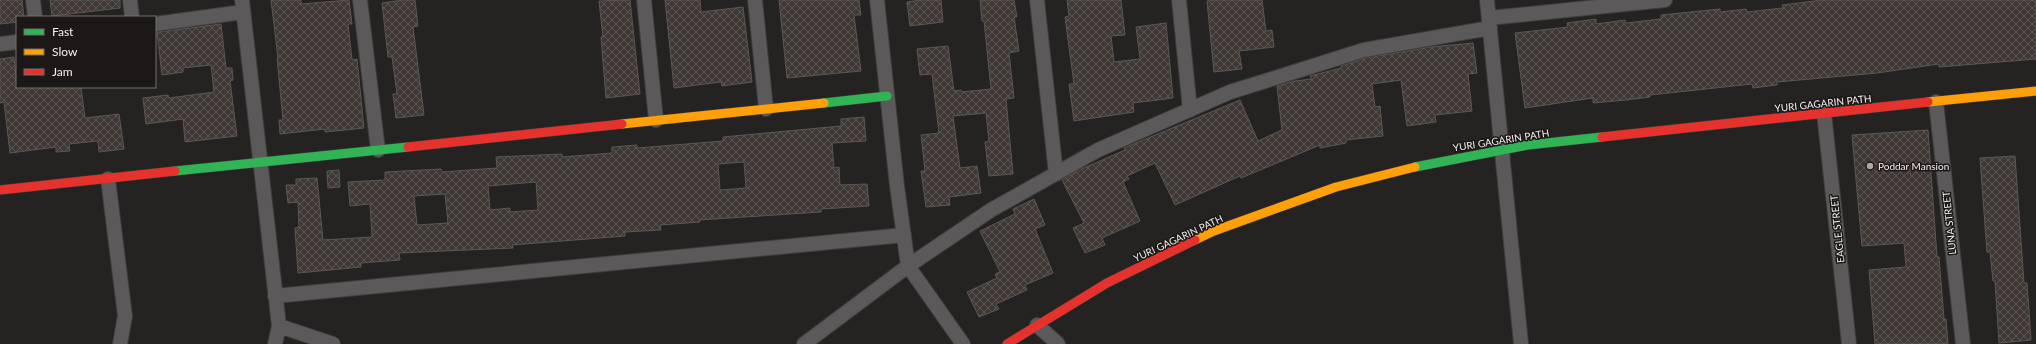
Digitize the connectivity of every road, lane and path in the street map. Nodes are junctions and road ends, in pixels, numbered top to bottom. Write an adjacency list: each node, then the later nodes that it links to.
1 (33, 0): 12 (street)
2 (130, 0): 13 (street)
3 (360, 0): 25 (street)
4 (644, 0): 24 (street)
5 (755, 0): 21 (street)
6 (877, 0): 19 (street)
7 (1037, 0): 28 (street)
8 (1179, 0): 22 (street)
9 (1487, 0): 14 (street)
10 (1666, 0): 14 (street)
11 (243, 6): 15 (street); 27 (street)
12 (35, 16)
13 (132, 16)
14 (1490, 23): 22 (street); 26 (street)
15 (156, 24)
16 (16, 42): 17 (street)
17 (0, 44)
18 (2036, 91): 20 (street, YURI GAGARIN PATH)
19 (887, 96): 21 (street); 31 (street)
20 (1936, 102): 23 (street, YURI GAGARIN PATH); 45 (street, LUNA STREET)
21 (766, 109): 24 (street)
22 (1190, 110): 28 (street)
23 (1824, 114): 26 (street, YURI GAGARIN PATH); 44 (street, EAGLE STREET)
24 (656, 120): 25 (street)
25 (378, 150): 27 (street)
26 (1503, 150): 34 (street, YURI GAGARIN PATH); 43 (street)
27 (260, 163): 29 (street); 33 (street)
28 (1056, 174): 32 (street)
29 (108, 179): 30 (street); 36 (street)
30 (0, 190)
31 (904, 235): 32 (street); 33 (street)
32 (908, 266): 39 (street); 40 (street)
33 (275, 296): 35 (street)
34 (1037, 325): 41 (street, YURI GAGARIN PATH); 42 (street)
35 (279, 326): 37 (street); 38 (street)
36 (120, 344)
37 (275, 344)
38 (333, 344)
39 (804, 344)
40 (963, 344)
41 (1007, 344)
42 (1058, 344)
43 (1521, 344)
44 (1850, 344)
45 (1962, 344)

